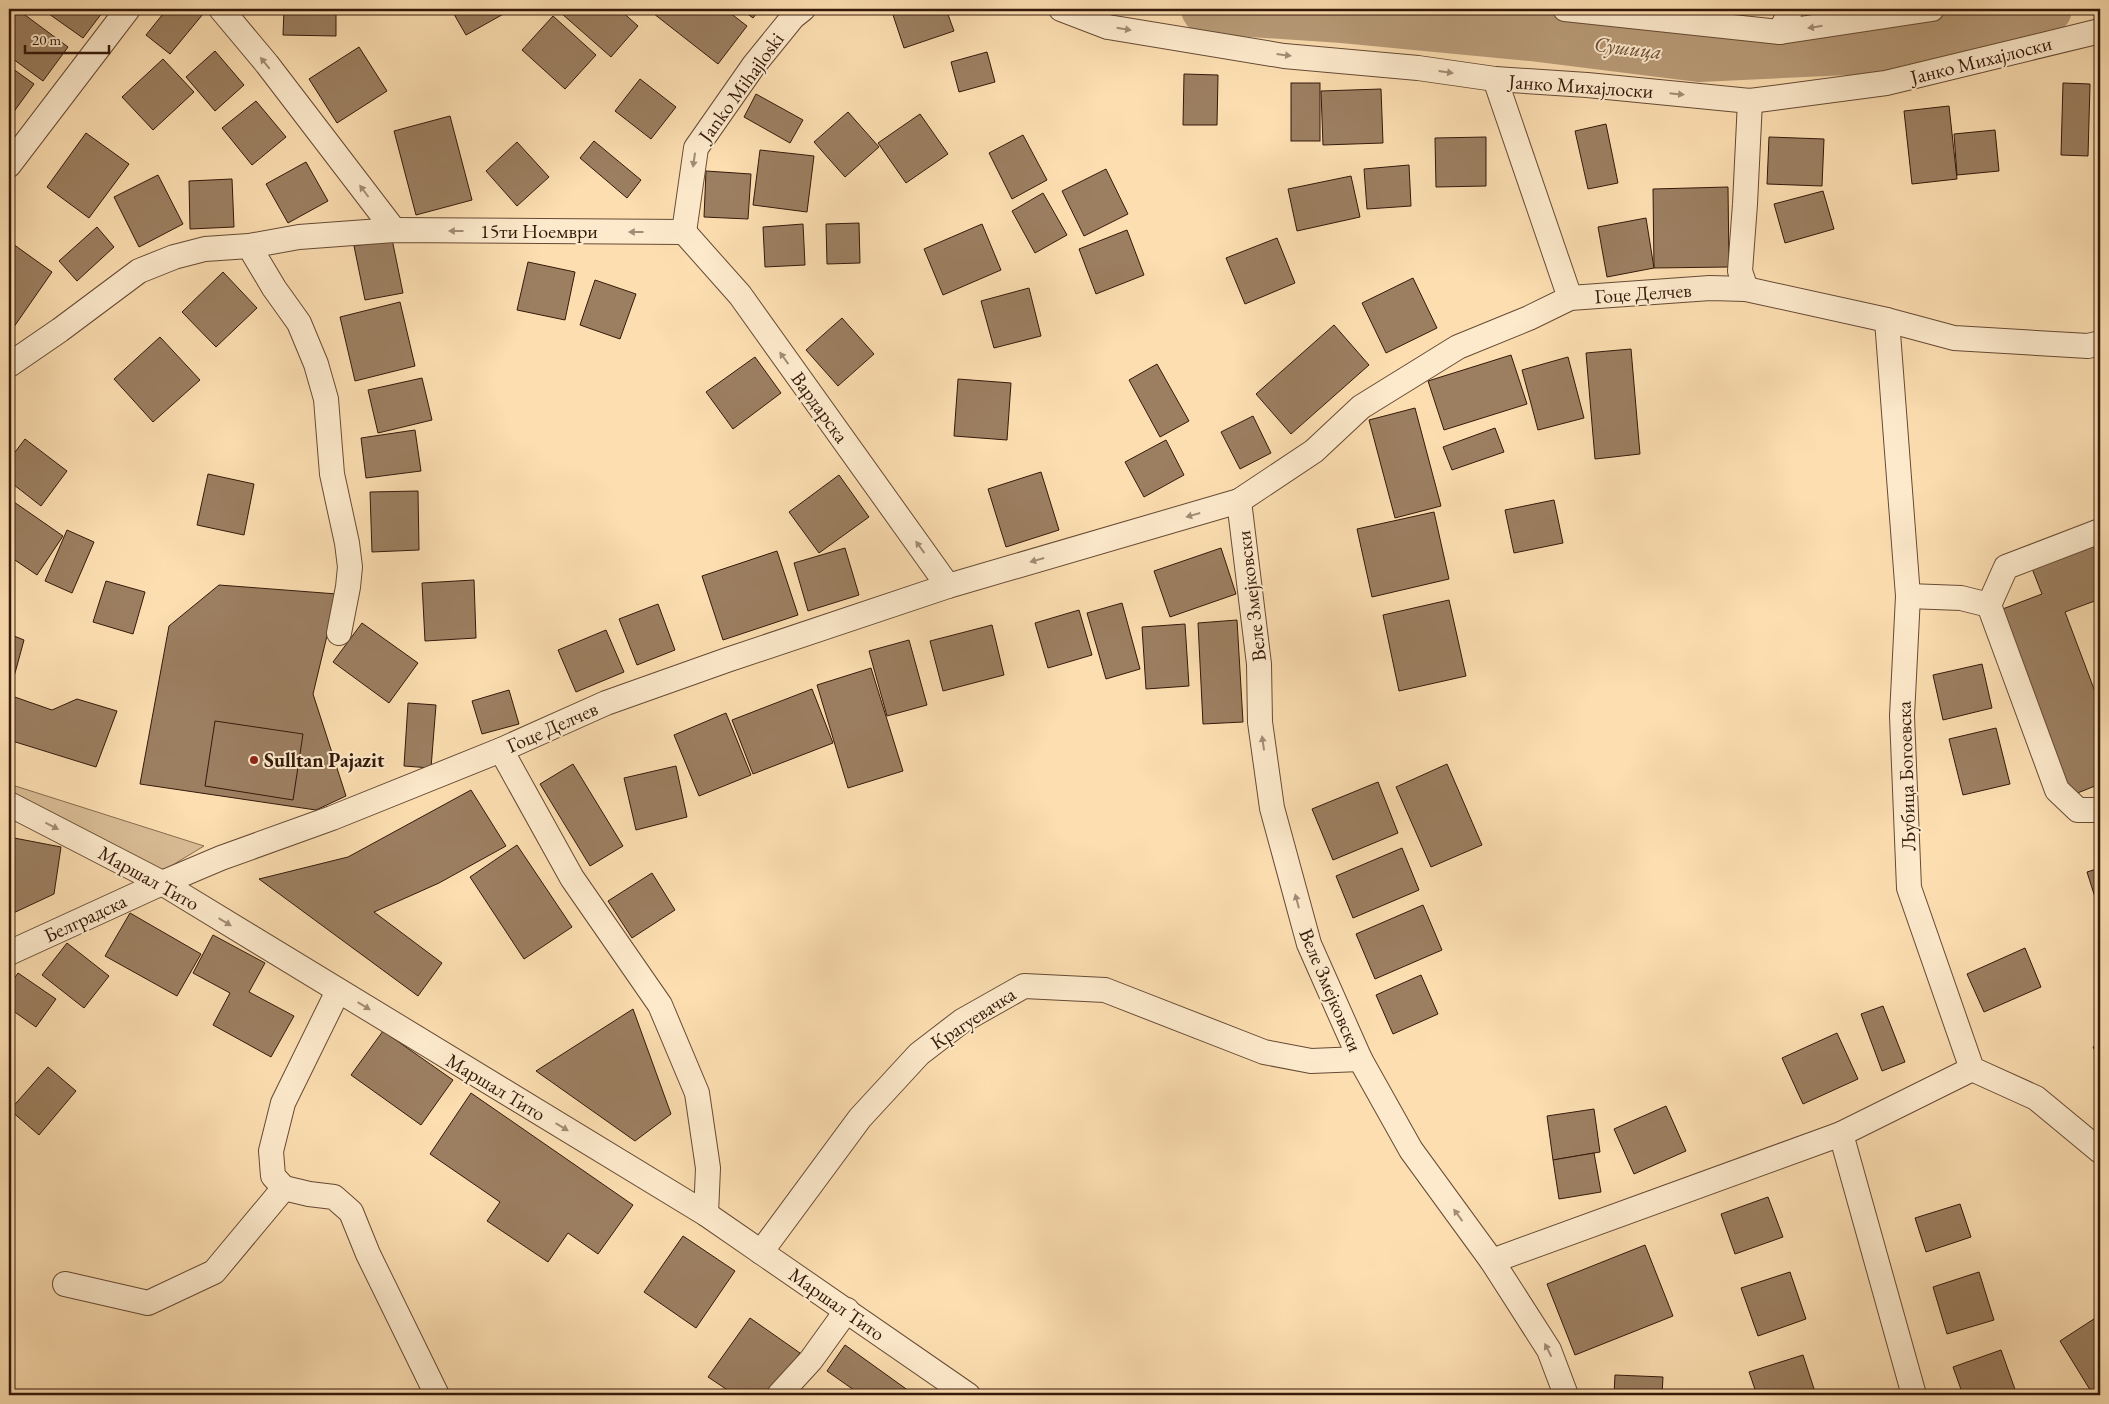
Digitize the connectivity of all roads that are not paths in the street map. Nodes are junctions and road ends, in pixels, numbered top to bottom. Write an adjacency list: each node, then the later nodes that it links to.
1 (128, 9): 12 (street)
2 (221, 9): 13 (street, one-way to 2)
3 (803, 9): 14 (street, Janko Mihajloski, one-way to 14)
4 (1061, 9): 10 (street, Јанко Михајлоски, one-way to 10)
5 (1565, 9): 9 (street)
6 (1790, 9): 9 (street)
7 (1932, 9): 9 (street, one-way to 9)
8 (2100, 31): 11 (street, Јанко Михајлоски)
9 (1780, 32)
10 (1495, 79): 11 (street, Јанко Михајлоски, one-way to 11); 17 (street)
11 (1750, 101): 16 (street)
12 (9, 165)
13 (394, 230): 14 (street, 15ти Ноември, one-way to 13); 15 (street, 15ти Ноември)
14 (684, 232): 23 (street, Вардарска, one-way to 14)
15 (250, 246): 20 (street, 15ти Ноември); 26 (street)
16 (1746, 289): 17 (street, Гоце Делчев); 18 (street, Гоце Делчев)
17 (1570, 298): 21 (street, Гоце Делчев)
18 (1887, 320): 19 (street, Гоце Делчев); 24 (street, Љубица Богоевска)
19 (2100, 343)
20 (9, 365)
21 (1239, 501): 23 (street, Гоце Делчев, one-way to 23); 33 (street, Веле Змејковски, one-way to 21)
22 (2100, 531): 25 (street)
23 (948, 586): 27 (street, Гоце Делчев)
24 (1908, 596): 25 (street); 34 (street, Љубица Богоевска)
25 (1988, 605): 29 (street)
26 (339, 633)
27 (501, 750): 30 (street, Гоце Делчев); 38 (street)
28 (9, 804): 30 (street, Маршал Тито, one-way to 30)
29 (2100, 810)
30 (162, 883): 31 (street, Белградска); 32 (street, Маршал Тито, one-way to 32)
31 (9, 953)
32 (338, 991): 37 (street); 38 (street, Маршал Тито, one-way to 38)
33 (1360, 1058): 39 (street, Крагуевачка); 40 (street, Веле Змејковски, one-way to 33)
34 (1972, 1069): 35 (street); 36 (street)
35 (1841, 1134): 40 (street); 47 (street)
36 (2099, 1148)
37 (284, 1188): 41 (street); 43 (street)
38 (706, 1214): 39 (street, Маршал Тито)
39 (761, 1252): 42 (street, Маршал Тито)
40 (1492, 1261): 46 (street, Веле Змејковски, one-way to 40)
41 (64, 1284)
42 (847, 1310): 44 (street); 45 (street, Маршал Тито)
43 (437, 1395)
44 (779, 1395)
45 (968, 1395)
46 (1566, 1395)
47 (1914, 1395)

